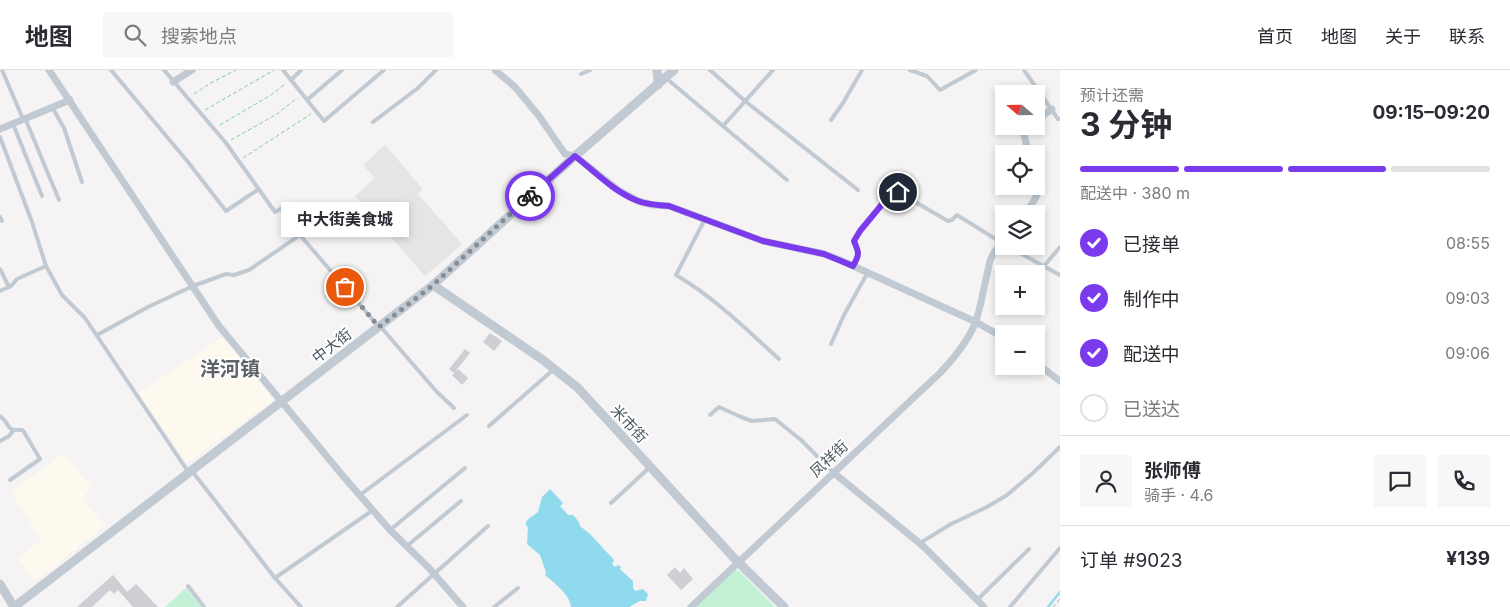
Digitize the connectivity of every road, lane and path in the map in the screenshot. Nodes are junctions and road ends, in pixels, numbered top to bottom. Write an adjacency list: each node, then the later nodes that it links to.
1 (2, 70): 38 (lane)
2 (49, 70): 30 (street)
3 (111, 70): 52 (lane)
4 (164, 70): 26 (lane)
5 (192, 70): 26 (street)
6 (236, 70): 29 (path)
7 (274, 70): 36 (path)
8 (283, 70): 25 (lane)
9 (301, 70): 25 (lane)
10 (342, 70): 31 (lane)
11 (384, 70): 35 (lane)
12 (436, 70): 41 (lane)
13 (495, 70): 48 (street)
14 (590, 70): 23 (lane)
15 (657, 70): 27 (street)
16 (674, 70): 24 (street, 中大街)
17 (710, 70): 32 (lane)
18 (773, 70): 32 (lane)
19 (862, 70): 40 (lane)
20 (910, 70): 21 (lane)
21 (976, 70)
22 (1024, 70): 34 (lane)
23 (581, 74)
24 (666, 78): 27 (street, 中大街); 43 (lane)
25 (291, 80): 28 (lane); 45 (path)
26 (173, 82): 29 (lane)
27 (658, 85): 48 (street, 中大街)
28 (302, 94): 31 (lane); 47 (path)
29 (188, 98): 36 (lane)
30 (70, 100): 33 (street); 71 (street)
31 (307, 100): 35 (lane)
32 (745, 101): 43 (lane); 53 (lane)
33 (52, 107): 38 (street); 51 (lane)
34 (1052, 109): 37 (street); 39 (lane)
35 (316, 111): 49 (path)
36 (200, 113): 45 (lane)
37 (1045, 114)
38 (24, 119): 42 (street); 55 (lane)
39 (1060, 119)
40 (832, 120)
41 (373, 122)
42 (13, 124): 44 (street); 54 (lane)
43 (723, 126): 50 (lane)
44 (0, 129)
45 (214, 129): 47 (lane)
46 (0, 137): 64 (lane)
47 (226, 143): 49 (lane)
48 (575, 156): 56 (street); 70 (street, 中大街)
49 (238, 161): 52 (lane)
50 (787, 180)
51 (82, 182)
52 (259, 189): 57 (lane)
53 (858, 190)
54 (42, 196)
55 (60, 200)
56 (705, 219): 65 (street); 79 (lane)
57 (300, 235): 71 (lane); 75 (lane)
58 (995, 238): 65 (lane)
59 (1060, 247): 63 (lane)
60 (995, 252): 74 (street, 凤祥街)
61 (1024, 255): 62 (lane)
62 (1042, 265)
63 (1045, 265)
64 (46, 266): 72 (lane); 77 (lane)
65 (853, 266): 68 (street)
66 (1045, 267): 69 (lane)
67 (0, 269): 72 (lane)
68 (868, 272): 74 (street); 78 (lane)
69 (1060, 275)
70 (433, 285): 75 (street, 中大街); 80 (street, 米市街)
71 (193, 286): 77 (lane); 83 (street)
72 (9, 287): 73 (lane)
73 (0, 291)
74 (976, 322): 76 (street); 95 (street, 凤祥街)
75 (380, 326): 83 (street, 中大街); 84 (lane)
76 (995, 333)
77 (97, 335): 94 (lane)
78 (831, 344)
79 (779, 359)
80 (555, 369): 88 (lane); 92 (street, 米市街)
81 (1045, 370): 82 (street)
82 (1060, 381)
83 (281, 402): 94 (street, 中大街); 97 (street)
84 (454, 408)
85 (467, 415): 97 (lane)
86 (710, 415): 95 (lane)
87 (0, 416): 89 (lane)
88 (489, 426)
89 (13, 431): 90 (lane); 96 (lane)
90 (0, 441)
91 (1060, 447): 103 (lane)
92 (650, 467): 99 (lane); 107 (street, 米市街)
93 (465, 468): 102 (lane)
94 (190, 472): 109 (lane); 115 (street, 中大街)
95 (834, 473): 103 (street); 107 (street, 凤祥街)
96 (10, 480)
97 (360, 495): 100 (street)
98 (461, 501): 104 (lane)
99 (611, 503)
100 (373, 510): 102 (street); 109 (lane)
101 (488, 526): 108 (lane)
102 (390, 530): 104 (street)
103 (920, 543): 114 (street)
104 (407, 546): 108 (street)
105 (1060, 548): 124 (lane)
106 (1029, 549): 114 (lane)
107 (739, 563): 121 (street, 凤祥街); 122 (street, 米市街)
108 (434, 573): 118 (lane); 119 (street)
109 (275, 578): 117 (lane)
110 (0, 584): 115 (street)
111 (188, 586): 116 (lane)
112 (518, 588): 120 (lane)
113 (1060, 599): 125 (path)
114 (977, 600): 123 (street)
115 (14, 607)
116 (204, 607)
117 (301, 607)
118 (397, 607)
119 (464, 607)
120 (494, 607)
121 (691, 607)
122 (784, 607)
123 (984, 607)
124 (1010, 607)
125 (1053, 607)

